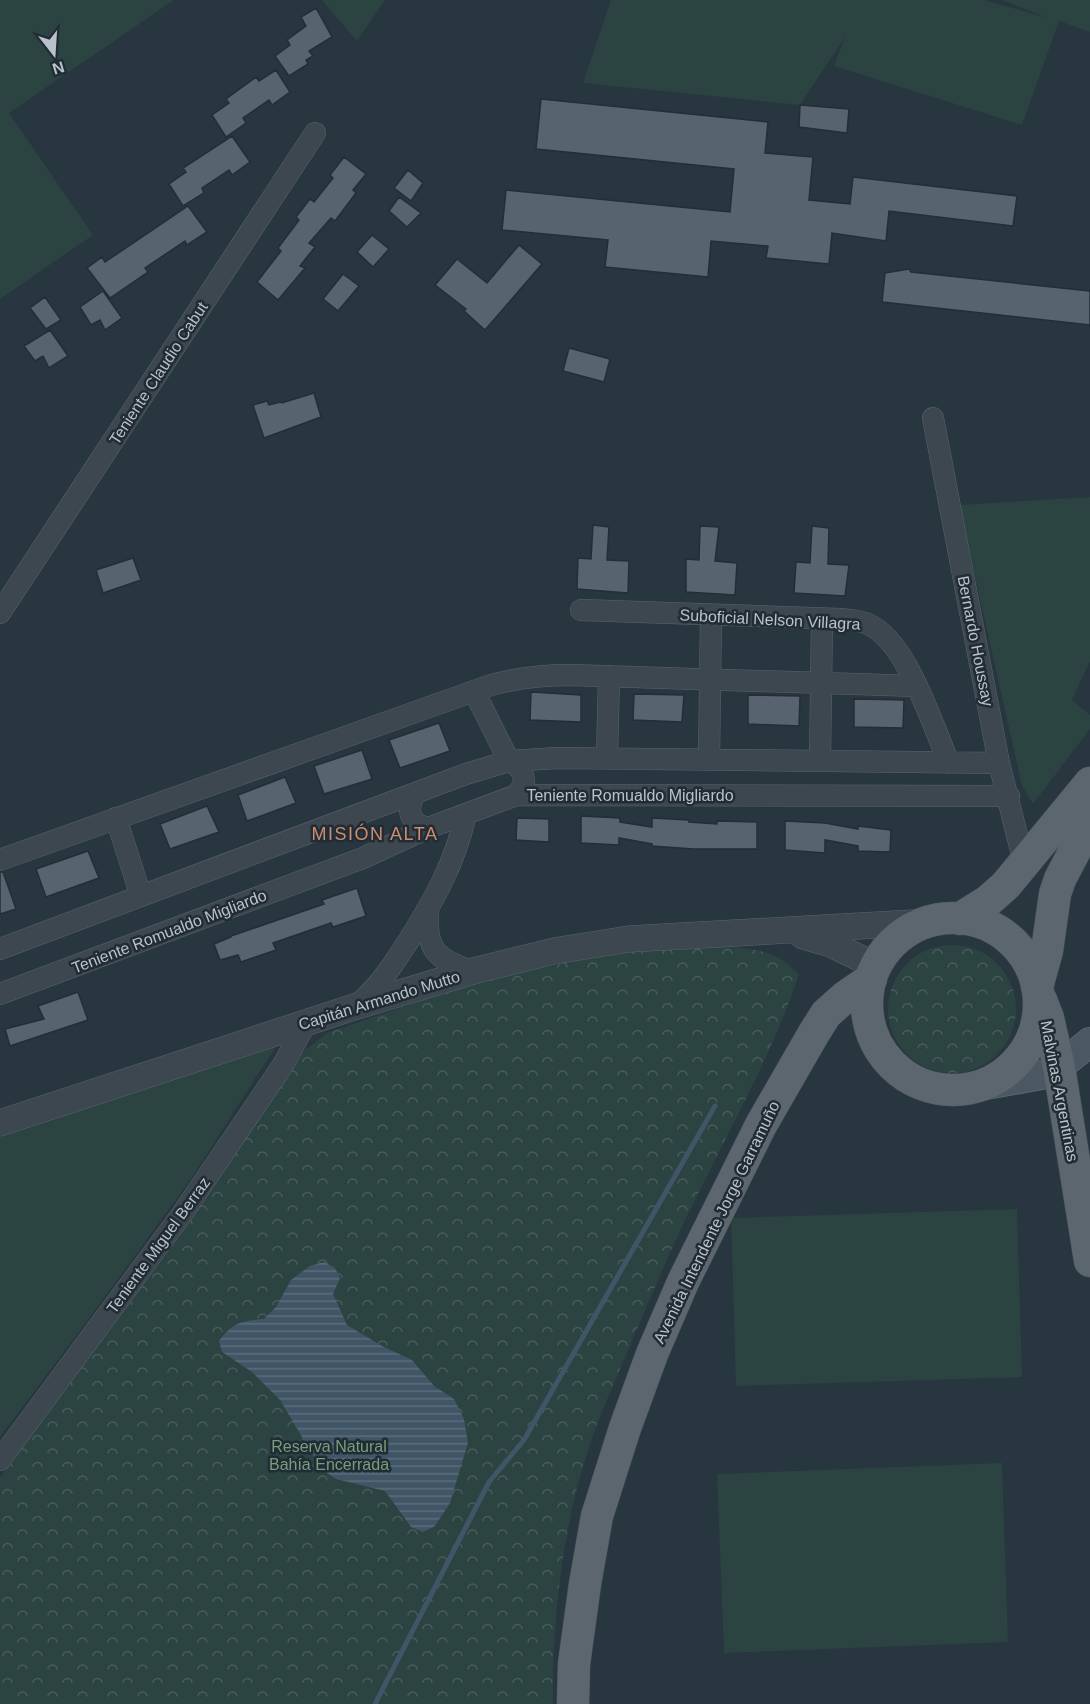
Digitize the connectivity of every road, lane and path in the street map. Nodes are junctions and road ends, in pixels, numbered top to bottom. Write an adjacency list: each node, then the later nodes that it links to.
1 (315, 133): 4 (street, Teniente Claudio Cabut)
2 (933, 417): 17 (street, Bernardo Houssay)
3 (581, 610): 5 (street, Suboficial Nelson Villagra)
4 (0, 613)
5 (711, 615): 6 (street, Suboficial Nelson Villagra); 8 (street)
6 (822, 619): 9 (street); 10 (street, Suboficial Nelson Villagra)
7 (609, 676): 8 (street); 11 (street); 12 (street)
8 (710, 679): 9 (street); 13 (street)
9 (821, 683): 10 (street); 15 (street)
10 (916, 686): 16 (street, Suboficial Nelson Villagra)
11 (474, 691): 14 (street); 23 (street)
12 (607, 758): 13 (street); 14 (street)
13 (709, 759): 15 (street)
14 (509, 761): 19 (street); 20 (street)
15 (820, 761): 16 (street)
16 (949, 763): 17 (street)
17 (999, 763): 21 (street, Bernardo Houssay)
18 (1090, 783): 27 (main road)
19 (415, 794): 25 (street); 28 (street)
20 (517, 795): 21 (street, Teniente Romualdo Migliardo); 22 (street, Teniente Romualdo Migliardo)
21 (1009, 796): 27 (street, Bernardo Houssay)
22 (466, 814): 25 (street, Teniente Romualdo Migliardo); 29 (street)
23 (116, 818): 26 (street); 28 (street)
24 (1090, 822): 35 (main road)
25 (428, 828): 36 (street, Teniente Romualdo Migliardo)
26 (0, 860)
27 (1024, 863): 30 (main road)
28 (141, 896): 32 (street)
29 (428, 910): 33 (street); 37 (street)
30 (944, 920): 31 (street, Capitán Armando Mutto); 34 (main road); 35 (main road)
31 (770, 931): 33 (street, Capitán Armando Mutto); 34 (street, Capitán Armando Mutto)
32 (0, 949)
33 (473, 971): 37 (street, Capitán Armando Mutto)
34 (873, 973): 41 (main road); 46 (main road, Avenida Intendente Jorge Garramuño)
35 (1037, 990): 40 (main road, Malvinas Argentinas); 41 (main road)
36 (0, 994)
37 (354, 1007): 38 (street, Capitán Armando Mutto)
38 (306, 1023): 42 (street, Capitán Armando Mutto); 45 (street, Teniente Miguel Berraz)
39 (1090, 1040): 40 (main road)
40 (1057, 1056): 41 (main road); 43 (main road, Malvinas Argentinas)
41 (981, 1086)
42 (0, 1123)
43 (1086, 1212): 44 (main road, Malvinas Argentinas)
44 (1090, 1261)
45 (0, 1460)
46 (573, 1704)

